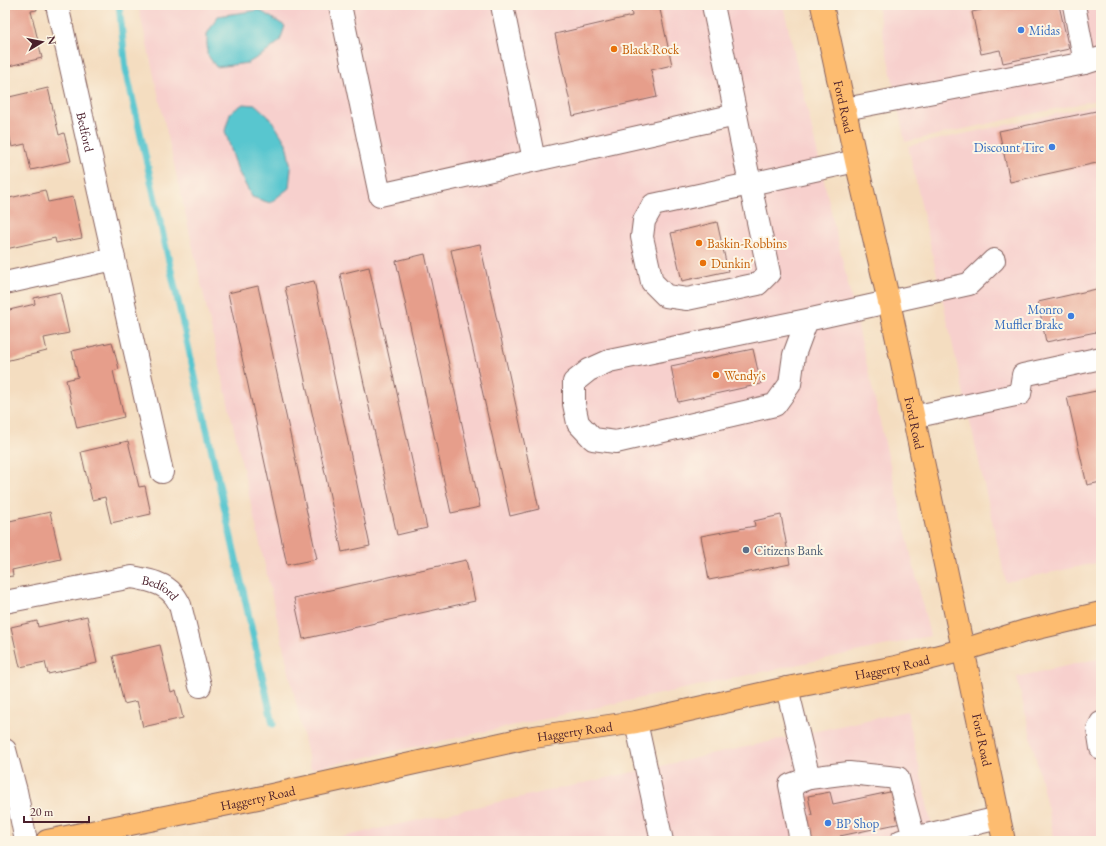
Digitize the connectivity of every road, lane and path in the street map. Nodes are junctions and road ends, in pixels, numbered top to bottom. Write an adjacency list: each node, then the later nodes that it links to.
1 (57, 5): 13 (street, Bedford)
2 (340, 5): 10 (street)
3 (502, 5): 10 (street)
4 (714, 5): 9 (street)
5 (822, 5): 8 (main road, Ford Road)
6 (1074, 5): 7 (street)
7 (1093, 61): 8 (street)
8 (845, 109): 11 (main road, Ford Road)
9 (736, 115): 10 (street); 12 (street)
10 (534, 160)
11 (856, 161): 12 (street); 16 (main road, Ford Road)
12 (750, 184): 12 (street)
13 (114, 259): 15 (street); 20 (street, Bedford)
14 (994, 260): 16 (street)
15 (5, 283)
16 (889, 302): 17 (street); 19 (main road, Ford Road)
17 (807, 320): 17 (street)
18 (1101, 358): 19 (street)
19 (913, 417): 23 (main road, Ford Road)
20 (162, 472)
21 (5, 602): 24 (street, Bedford)
22 (1101, 614): 23 (main road, Haggerty Road)
23 (964, 650): 25 (main road, Haggerty Road); 31 (main road, Ford Road)
24 (200, 686)
25 (787, 688): 26 (main road, Haggerty Road); 30 (street)
26 (636, 722): 34 (main road, Haggerty Road); 35 (street)
27 (1101, 723): 28 (street)
28 (1101, 748)
29 (5, 750): 33 (street)
30 (809, 778): 32 (street); 36 (street)
31 (999, 818): 32 (street); 37 (main road, Ford Road)
32 (907, 839)
33 (26, 841)
34 (47, 841)
35 (662, 841)
36 (801, 841)
37 (1004, 841)

